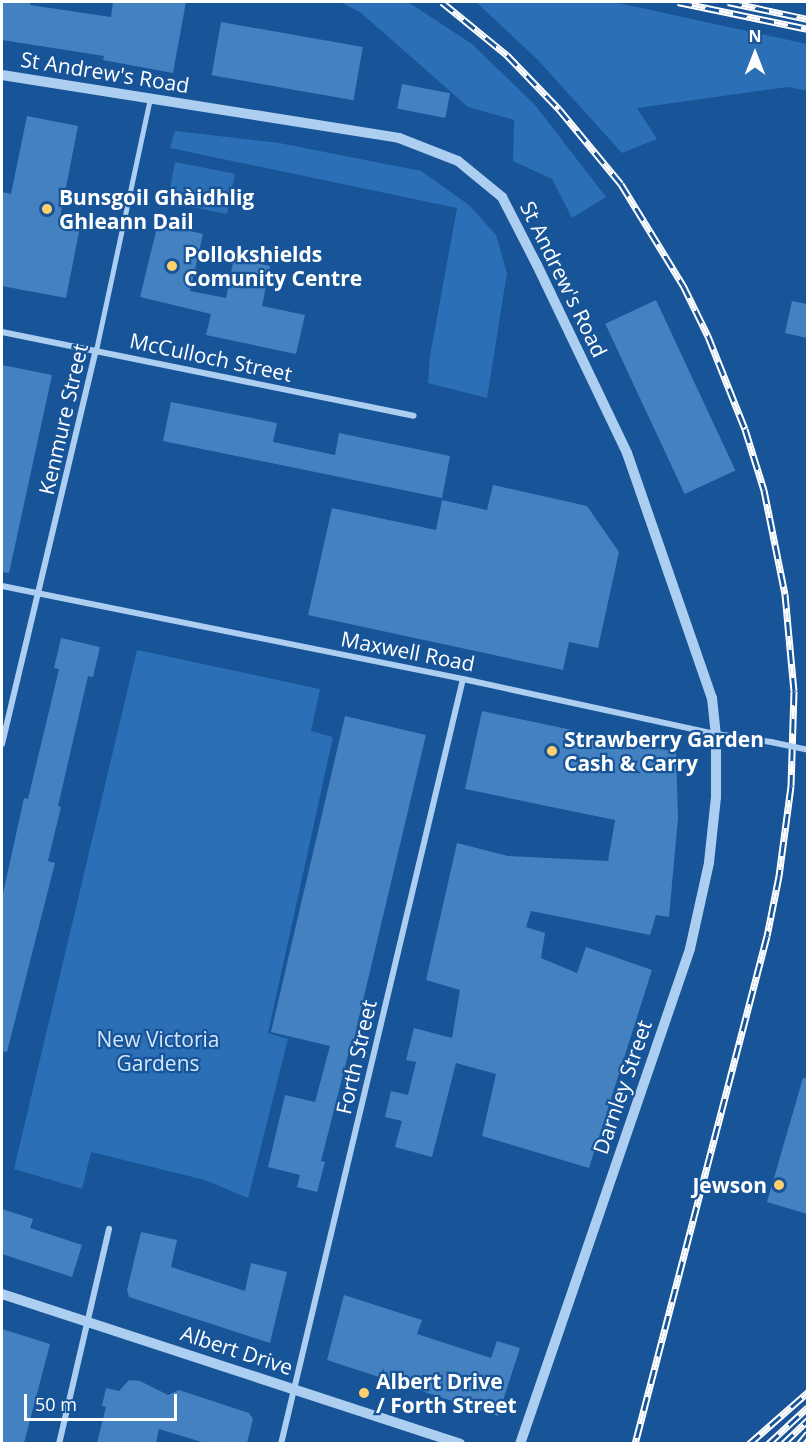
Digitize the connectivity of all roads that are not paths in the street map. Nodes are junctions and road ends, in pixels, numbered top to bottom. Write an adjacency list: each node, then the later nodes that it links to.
1 (2, 75): 2 (street, St Andrew's Road)
2 (150, 99): 4 (street, Kenmure Street); 9 (street, St Andrew's Road)
3 (2, 332): 4 (street, McCulloch Street)
4 (96, 350): 5 (street, McCulloch Street); 7 (street, Kenmure Street)
5 (414, 416)
6 (2, 586): 7 (street, Maxwell Road)
7 (38, 594): 8 (street, Maxwell Road); 10 (street, Kenmure Street)
8 (463, 679): 9 (street, Maxwell Road); 15 (street, Forth Street)
9 (716, 734): 11 (street, Maxwell Road, bridge); 19 (street, Darnley Street)
10 (2, 744)
11 (807, 750)
12 (109, 1228): 14 (street)
13 (2, 1294): 14 (street, Albert Drive)
14 (87, 1323): 15 (street, Albert Drive); 16 (street)
15 (294, 1389): 17 (street, Forth Street); 18 (street, Albert Drive)
16 (58, 1443)
17 (281, 1443)
18 (460, 1443)
19 (520, 1443)

